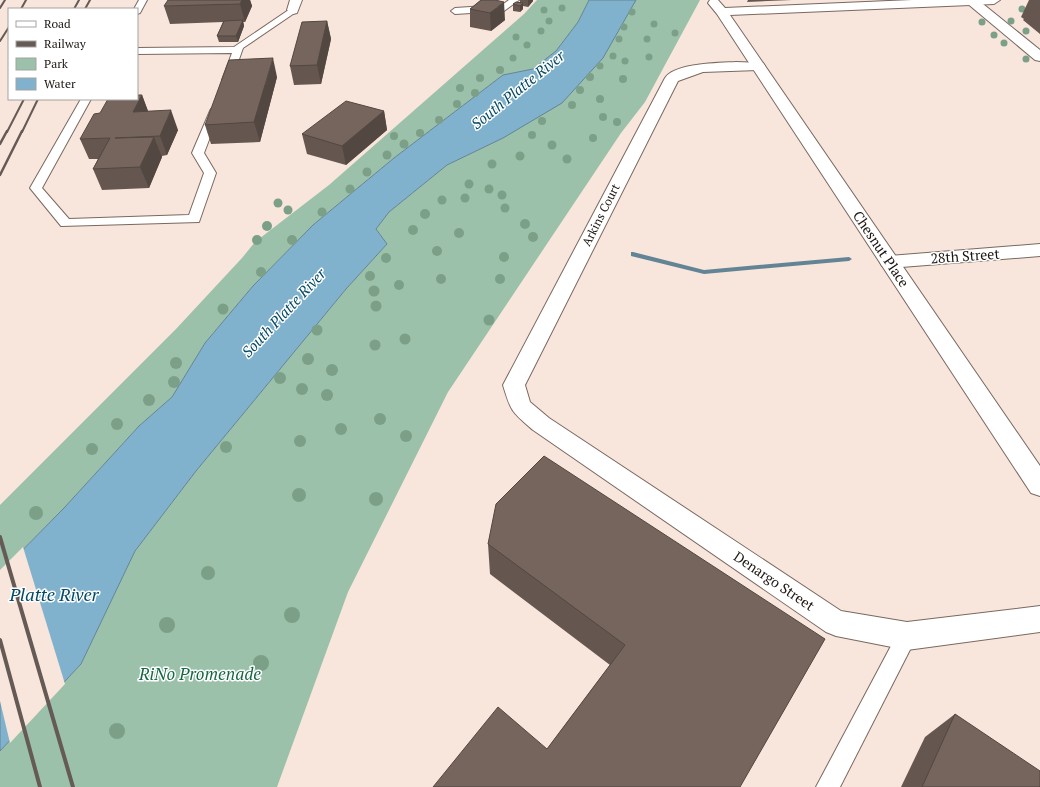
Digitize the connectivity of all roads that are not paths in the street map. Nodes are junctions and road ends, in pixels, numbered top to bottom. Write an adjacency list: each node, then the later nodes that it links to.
1 (143, 0): 8 (lane)
2 (515, 0): 9 (lane)
3 (994, 0): 4 (street)
4 (972, 1): 5 (street); 12 (street)
5 (865, 2): 6 (street)
6 (716, 4): 13 (street, Chesnut Place)
7 (295, 5): 10 (lane)
8 (138, 9)
9 (455, 11)
10 (238, 50): 11 (lane); 14 (lane)
11 (138, 51)
12 (1039, 56)
13 (758, 66): 16 (street, Chesnut Place); 17 (street, Arkins Court)
14 (85, 100)
15 (1040, 250): 16 (street, 28th Street)
16 (889, 262): 18 (street, Chesnut Place)
17 (541, 424): 20 (street, Denargo Street)
18 (1040, 486)
19 (1040, 619): 20 (street, Denargo Street)
20 (907, 636): 21 (lane)
21 (828, 787)

